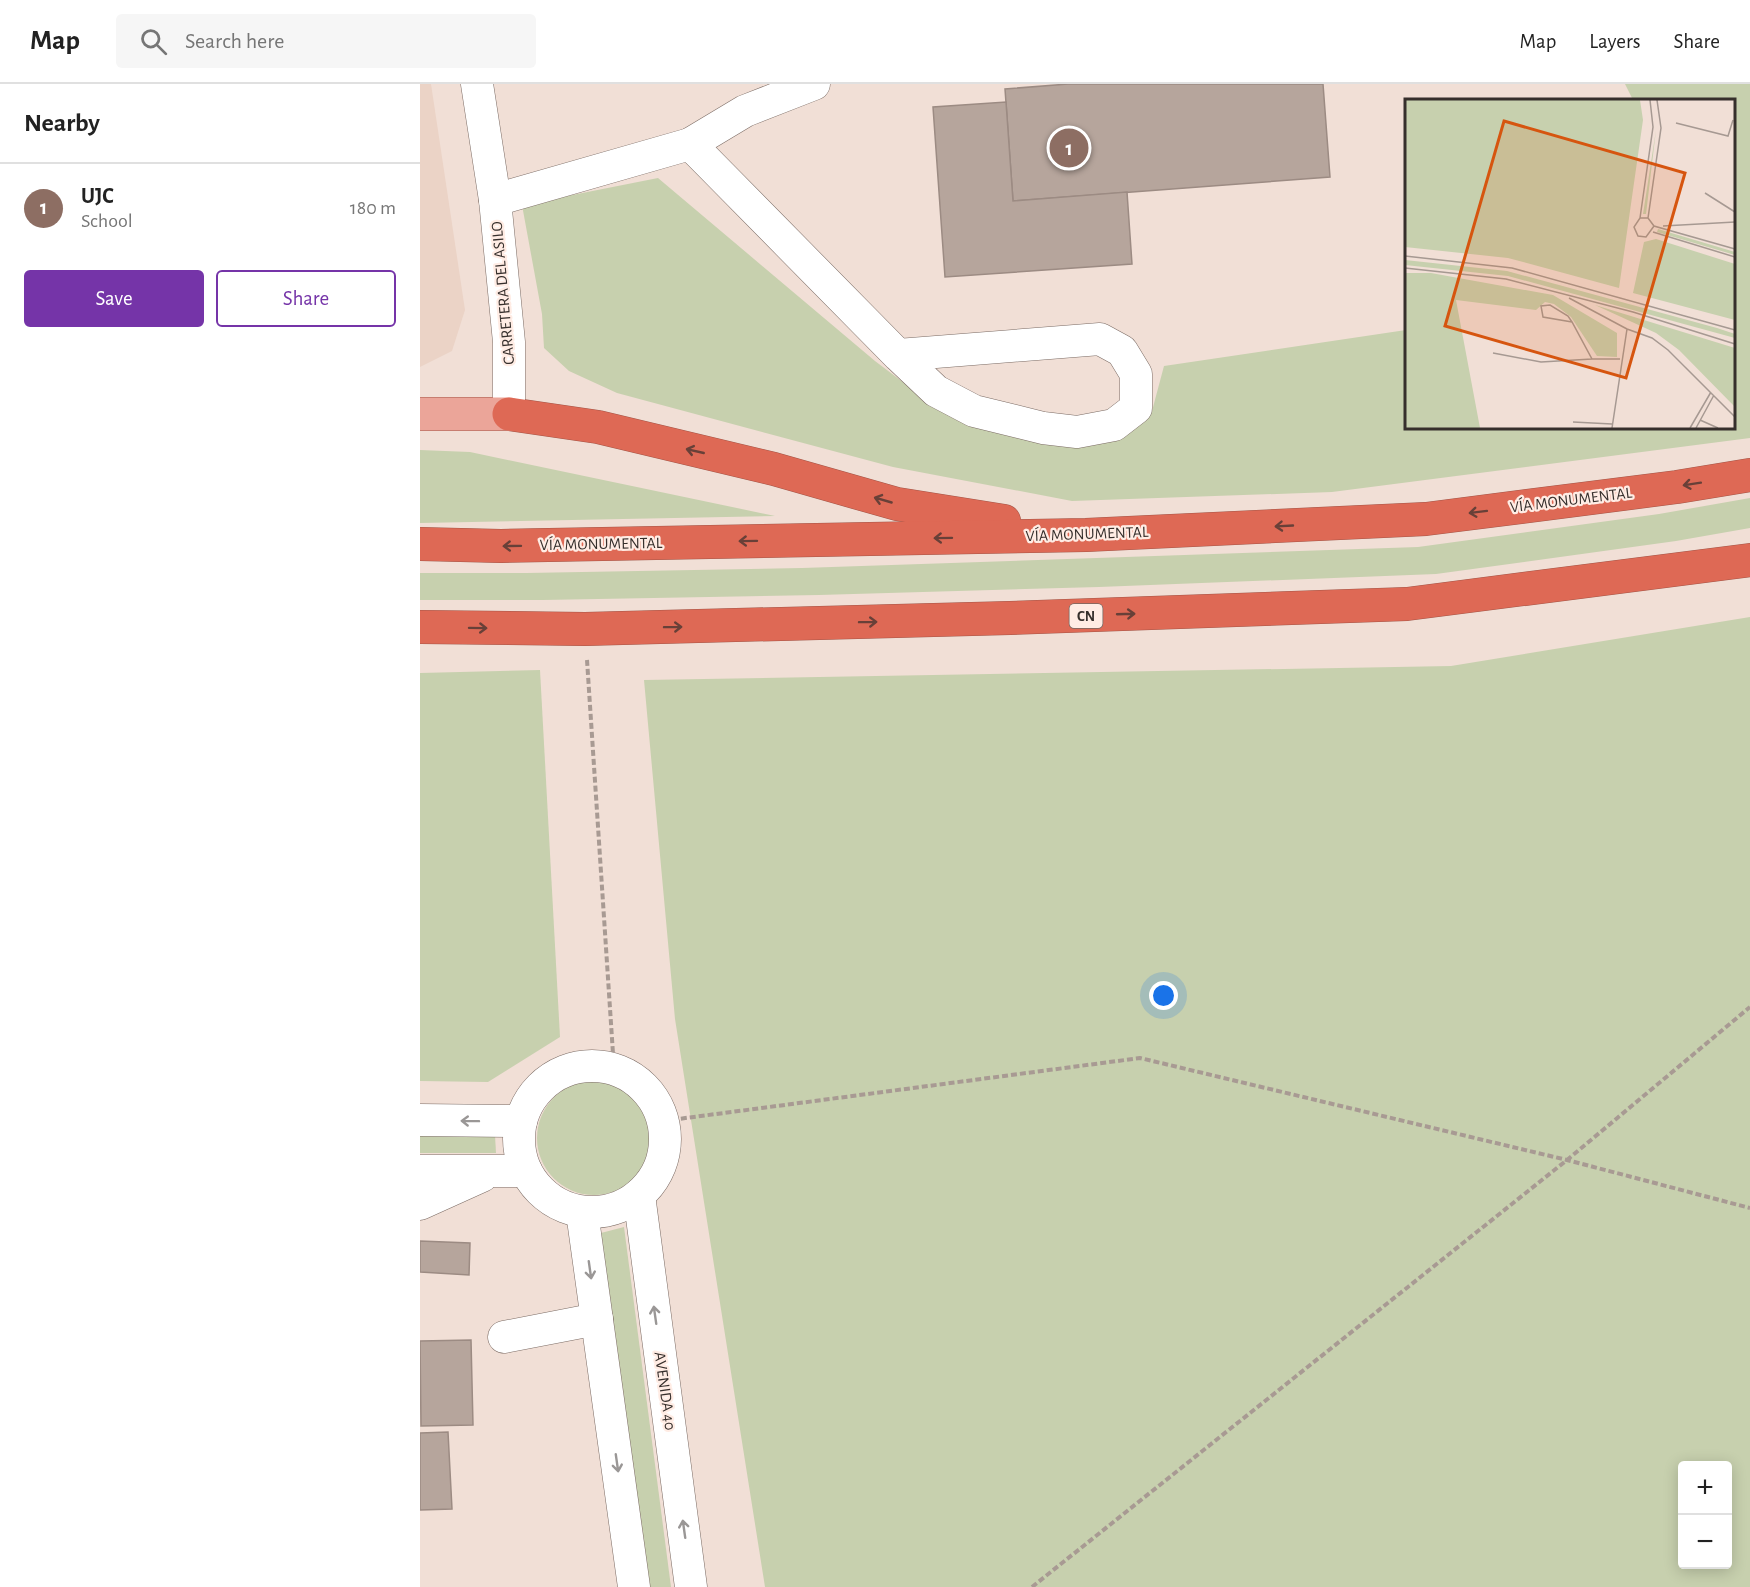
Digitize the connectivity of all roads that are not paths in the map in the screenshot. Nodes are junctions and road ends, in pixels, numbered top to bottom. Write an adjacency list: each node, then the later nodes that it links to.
1 (477, 84): 4 (street, CARRETERA DEL ASILO)
2 (814, 84): 3 (street)
3 (690, 144): 4 (street); 5 (street)
4 (495, 200): 7 (street, CARRETERA DEL ASILO)
5 (897, 355): 5 (street)
6 (420, 414): 7 (main road)
7 (509, 414): 9 (highway, one-way to 7)
8 (1750, 475): 9 (highway, VÍA MONUMENTAL, one-way to 9)
9 (1086, 535): 10 (highway, VÍA MONUMENTAL, one-way to 10)
10 (420, 544)
11 (1750, 560): 12 (highway, CN, one-way to 11)
12 (420, 627)
13 (420, 1120): 14 (street, one-way to 13)
14 (521, 1121): 17 (street); 18 (street)
15 (420, 1171): 16 (street)
16 (492, 1171): 17 (street); 19 (street)
17 (526, 1171): 20 (street)
18 (639, 1195): 20 (street); 24 (street, AVENIDA 40, one-way to 18)
19 (420, 1204)
20 (582, 1212): 21 (street, one-way to 21)
21 (597, 1319): 22 (street); 23 (street, one-way to 23)
22 (504, 1337)
23 (634, 1587)
24 (691, 1587)

